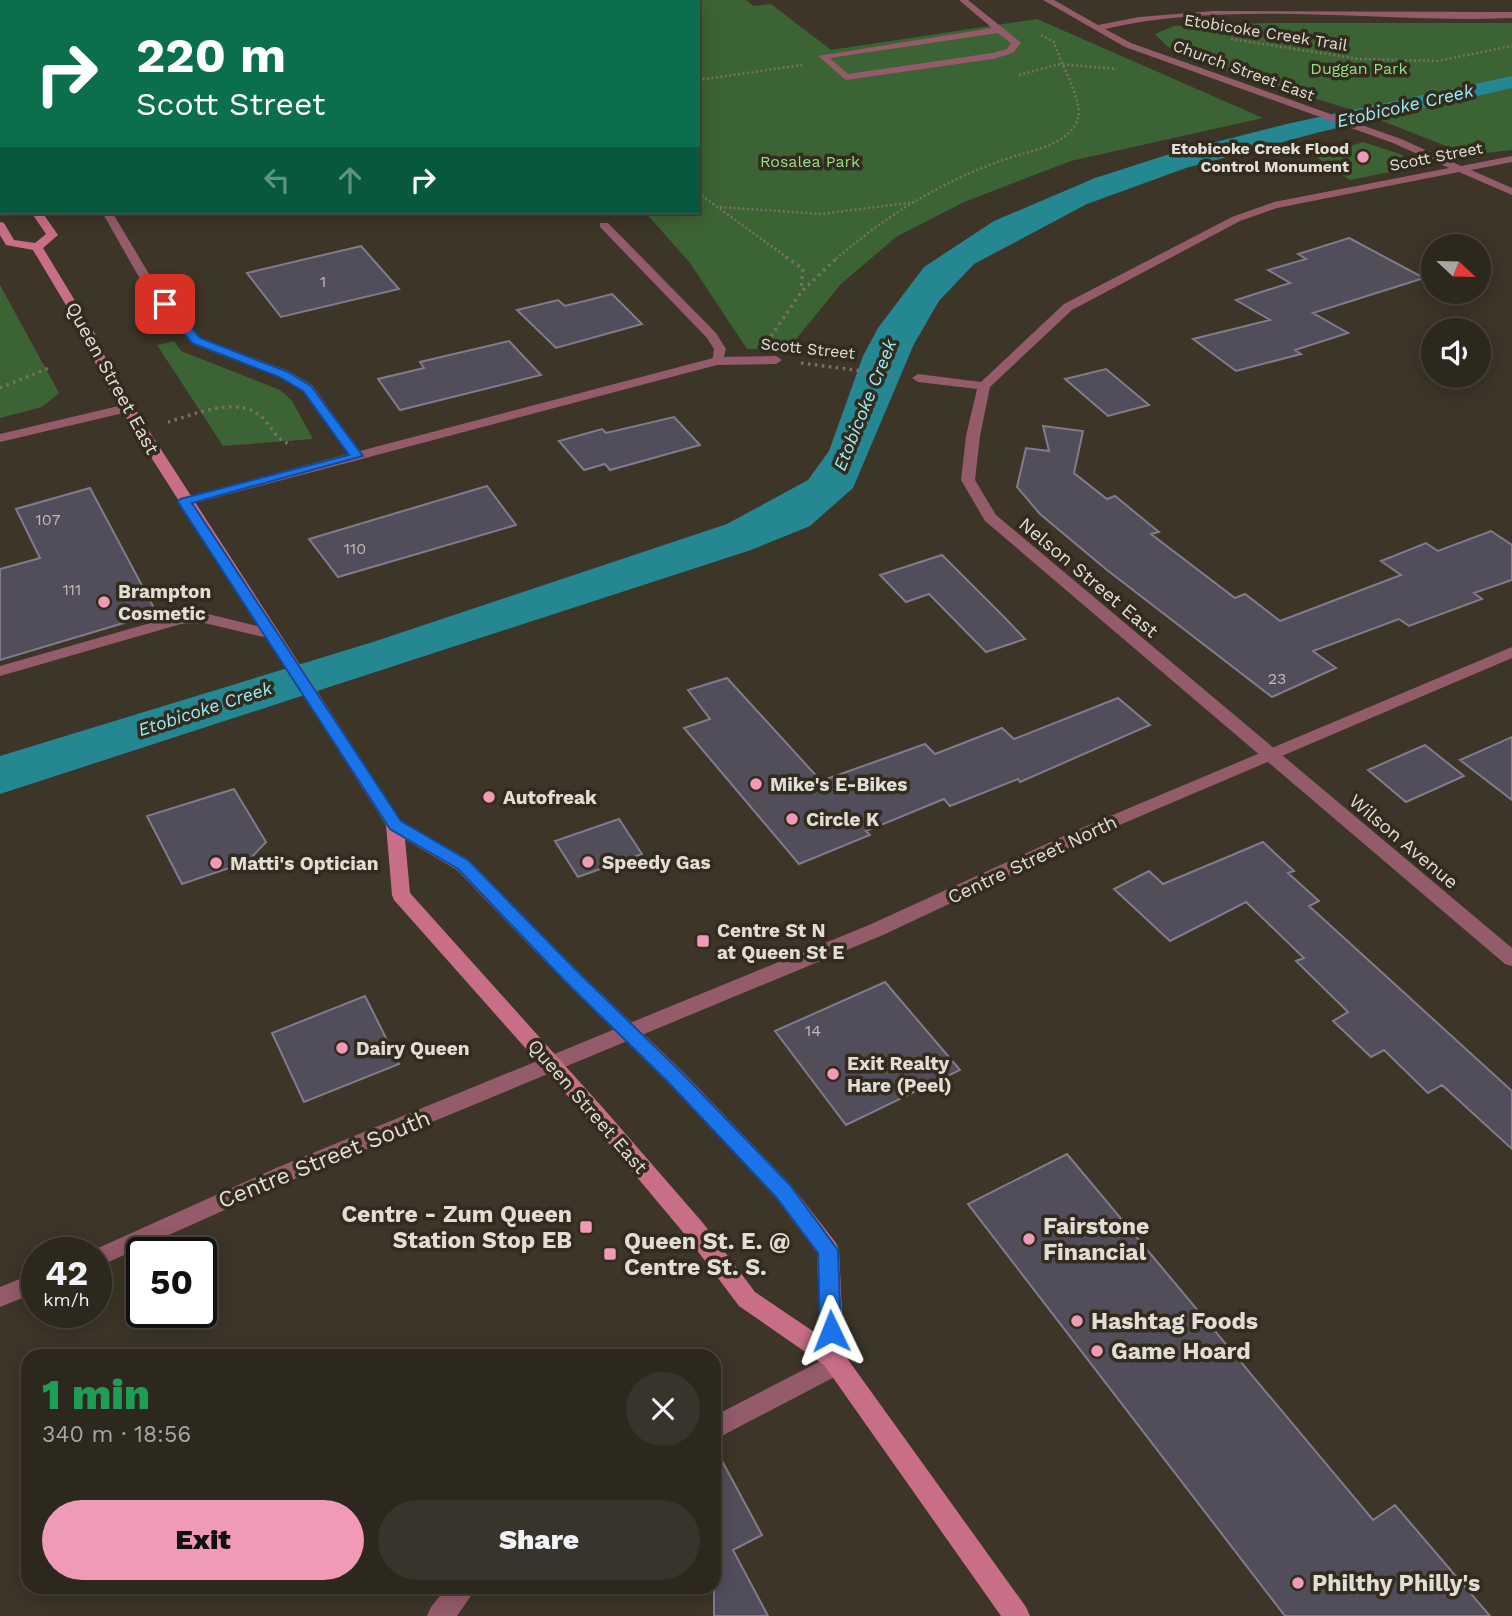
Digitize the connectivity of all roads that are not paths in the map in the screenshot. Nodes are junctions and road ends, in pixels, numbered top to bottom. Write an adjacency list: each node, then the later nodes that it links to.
1 (963, 0): 5 (street)
2 (1047, 0): 4 (street, Church Street East)
3 (1512, 15): 4 (street)
4 (1096, 28): 7 (street, Church Street East)
5 (1000, 30): 5 (street)
6 (1512, 159): 7 (street, Scott Street)
7 (1464, 168): 8 (street, Church Street East); 17 (street, Scott Street)
8 (1512, 192)
9 (38, 214): 13 (main road)
10 (108, 214): 20 (street)
11 (0, 225): 13 (main road)
12 (604, 225): 15 (street)
13 (37, 247): 18 (main road, Queen Street East)
14 (776, 360): 15 (street, Scott Street)
15 (717, 361): 20 (street, Scott Street)
16 (918, 378): 17 (street)
17 (984, 386): 25 (street, Nelson Street East)
18 (127, 408): 19 (street); 21 (main road, Queen Street East)
19 (0, 438)
20 (356, 456): 21 (street, Scott Street)
21 (184, 502): 22 (main road, Queen Street East)
22 (272, 634): 24 (street); 26 (main road, Queen Street East)
23 (1512, 652): 25 (street, Centre Street North)
24 (0, 671)
25 (1269, 756): 27 (street, Wilson Avenue); 28 (street, Centre Street North)
26 (396, 825): 28 (main road, Queen Street East); 29 (main road, Queen Street East)
27 (1512, 959)
28 (630, 1033): 29 (street, Centre Street North); 33 (main road, Queen Street East)
29 (553, 1065): 30 (street, Centre Street South); 33 (main road, Queen Street East)
30 (112, 1250)
31 (21, 1288): 32 (street)
32 (0, 1297)
33 (834, 1361): 34 (street); 37 (main road, Queen Street East)
34 (721, 1425)
35 (458, 1594): 36 (street)
36 (440, 1616)
37 (1017, 1616)

